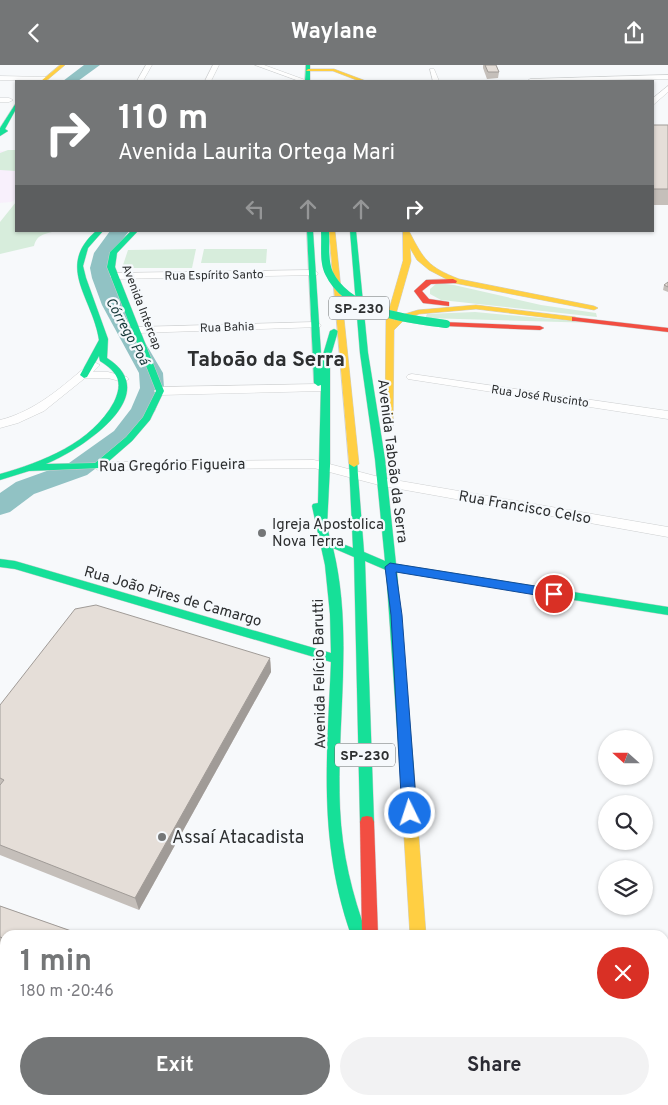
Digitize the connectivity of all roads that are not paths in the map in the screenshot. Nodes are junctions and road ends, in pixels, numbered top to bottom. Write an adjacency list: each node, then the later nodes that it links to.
1 (63, 65): 12 (main road)
2 (149, 65): 13 (street)
3 (216, 65): 14 (street)
4 (258, 65): 7 (street)
5 (327, 67): 8 (main road); 9 (main road); 15 (main road)
6 (432, 71): 17 (street)
7 (278, 73): 9 (street); 9 (street)
8 (341, 73): 16 (main road)
9 (307, 75)
10 (668, 77): 18 (street)
11 (0, 78): 12 (street)
12 (44, 80)
13 (141, 80)
14 (208, 80)
15 (328, 80)
16 (360, 80)
17 (436, 80)
18 (564, 80)
19 (668, 88): 20 (street)
20 (654, 102)
21 (8, 103): 22 (main road)
22 (1, 130): 23 (main road)
23 (15, 131)
24 (99, 232): 41 (main road)
25 (134, 232): 32 (main road, Avenida Intercap)
26 (310, 232): 31 (main road)
27 (325, 232): 39 (main road, bridge)
28 (332, 232): 35 (main road, SP-230)
29 (353, 232): 50 (main road, Avenida Taboão da Serra / SP-230)
30 (406, 232): 33 (main road); 40 (main road)
31 (313, 273): 32 (street, Rua Espírito Santo); 37 (main road)
32 (115, 276): 38 (main road, Avenida Intercap)
33 (457, 281): 34 (main road); 36 (main road)
34 (476, 307): 39 (main road); 40 (main road)
35 (340, 316): 51 (main road); 54 (main road, SP-230)
36 (668, 319)
37 (316, 325): 38 (street, Rua Bahia); 46 (main road)
38 (138, 330): 47 (main road, Avenida Intercap)
39 (668, 331)
40 (390, 334): 50 (main road)
41 (105, 339): 42 (main road); 43 (main road)
42 (103, 359): 43 (street); 45 (main road)
43 (84, 375): 45 (street); 49 (street)
44 (412, 377): 48 (street, Rua José Ruscinto)
45 (123, 379): 53 (main road)
46 (318, 388): 47 (street); 51 (main road)
47 (160, 391): 52 (main road)
48 (668, 415)
49 (0, 425)
50 (380, 459): 56 (main road, Avenida Taboão da Serra / SP-230)
51 (320, 465): 52 (street, Rua Gregório Figueira); 54 (street, Rua Gregório Figueira); 58 (main road, Avenida Felício Barutti)
52 (91, 466): 53 (main road, Rua Gregório Figueira)
53 (29, 468): 55 (main road)
54 (355, 475): 56 (street, Rua Francisco Celso); 59 (main road, SP-230)
55 (0, 477)
56 (383, 481): 57 (street, Rua Francisco Celso); 61 (main road, Avenida Taboão da Serra / SP-230)
57 (668, 532)
58 (326, 541): 59 (main road); 65 (main road, Avenida Felício Barutti)
59 (359, 555): 61 (main road); 67 (main road, SP-230)
60 (0, 563): 65 (main road, Rua João Pires de Camargo)
61 (390, 567): 63 (main road); 68 (main road, Avenida Taboão da Serra / SP-230)
62 (668, 606): 63 (main road)
63 (651, 609): 64 (main road)
64 (668, 611)
65 (337, 659): 66 (main road, Avenida Felício Barutti)
66 (357, 930)
67 (370, 930)
68 (418, 930)

